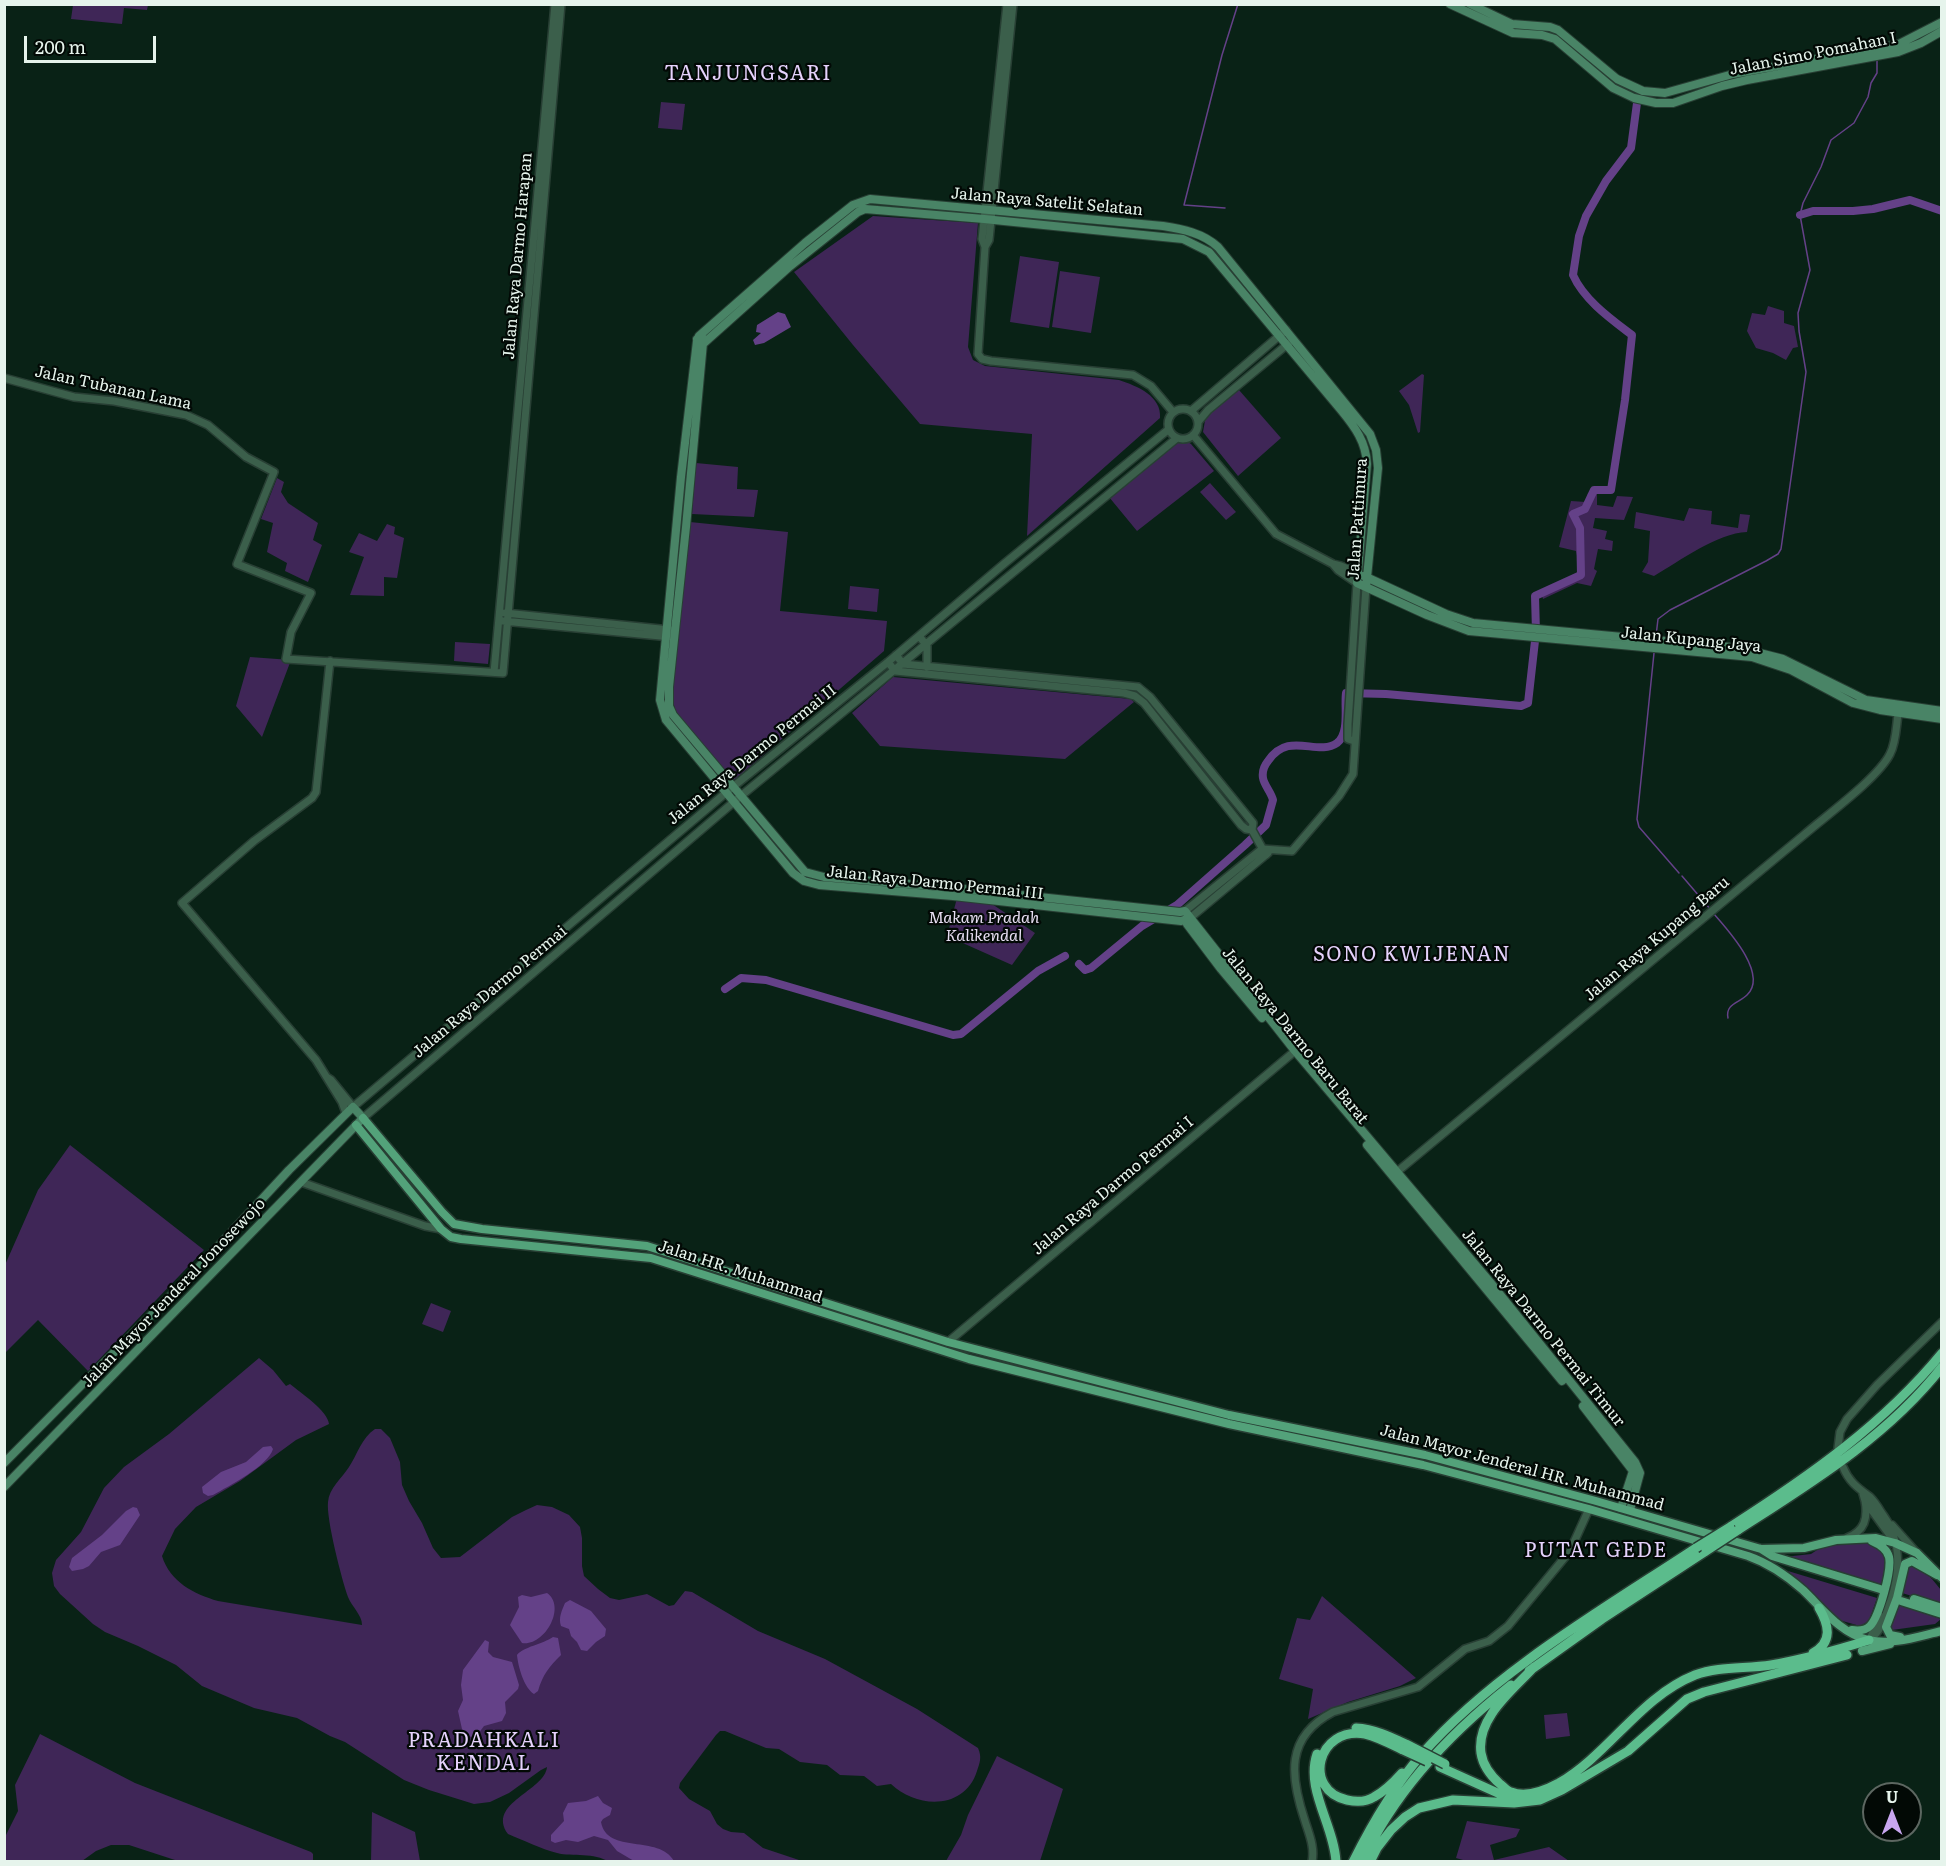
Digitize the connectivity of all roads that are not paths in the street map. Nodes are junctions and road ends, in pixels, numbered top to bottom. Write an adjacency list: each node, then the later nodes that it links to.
1 (555, 4): 34 (street, Jalan Raya Darmo Harapan)
2 (561, 4): 34 (street, Jalan Raya Darmo Harapan)
3 (1006, 4): 12 (street)
4 (1013, 4): 12 (street)
5 (1450, 4): 7 (main road)
6 (1470, 4): 7 (main road)
7 (1487, 17): 10 (main road); 11 (main road, Jalan Simo Pomahan I)
8 (1941, 22): 10 (main road)
9 (1941, 31): 11 (main road, Jalan Simo Pomahan I)
10 (1726, 76): 11 (main road)
11 (1725, 86)
12 (989, 209): 13 (street); 14 (main road, Jalan Raya Satelit Selatan); 15 (main road, Jalan Raya Satelit Selatan)
13 (988, 219): 14 (main road, Jalan Raya Satelit Selatan); 15 (main road, Jalan Raya Satelit Selatan); 22 (street)
14 (785, 265): 16 (main road)
15 (1282, 333): 17 (main road, Jalan Pattimura); 19 (street)
16 (701, 340): 36 (main road, Jalan Raya Darmo Permai III); 36 (main road, Jalan Raya Darmo Permai III)
17 (1290, 342): 20 (street); 30 (main road, Jalan Pattimura); 31 (main road, Jalan Pattimura)
18 (4, 378): 42 (street, Jalan Tubanan Lama)
19 (1221, 387): 20 (street); 21 (street)
20 (1227, 395): 23 (street)
21 (1191, 411): 22 (street); 23 (street)
22 (1173, 412): 24 (street)
23 (1198, 422): 25 (street)
24 (1169, 429): 26 (street); 27 (street, Jalan Raya Darmo Permai II)
25 (1193, 435): 26 (street); 29 (street)
26 (1177, 438): 28 (street, Jalan Raya Darmo Permai II)
27 (1085, 497): 28 (street); 35 (street, Jalan Raya Darmo Permai II)
28 (1093, 507): 38 (street, Jalan Raya Darmo Permai II)
29 (1333, 564): 30 (street); 32 (street)
30 (1358, 573): 31 (main road); 32 (main road, Jalan Pattimura)
31 (1367, 578): 33 (main road, Jalan Pattimura); 37 (main road)
32 (1357, 583): 33 (main road); 48 (street, Jalan Pattimura)
33 (1366, 587): 37 (main road); 48 (street, Jalan Pattimura)
34 (503, 617): 36 (street); 47 (street); 47 (street)
35 (928, 627): 38 (street); 39 (street, Jalan Raya Darmo Permai II)
36 (670, 633): 54 (main road, Jalan Raya Darmo Permai III); 55 (main road, Jalan Raya Darmo Permai III)
37 (1537, 634): 49 (main road, Jalan Kupang Jaya)
38 (936, 635): 40 (street, Jalan Raya Darmo Permai II)
39 (919, 636): 40 (street); 41 (street, Jalan Raya Darmo Permai II)
40 (926, 644): 44 (street, Jalan Raya Darmo Permai II); 45 (street)
41 (896, 655): 43 (street, Jalan Raya Darmo Permai II); 44 (street)
42 (330, 661): 47 (street); 70 (street)
43 (888, 662): 46 (street); 54 (street, Jalan Raya Darmo Permai II)
44 (903, 664): 45 (street); 46 (street, Jalan Raya Darmo Permai II)
45 (927, 667): 52 (street)
46 (895, 671): 53 (street); 56 (street, Jalan Raya Darmo Permai II)
47 (494, 672)
48 (1353, 694): 59 (street, Jalan Pattimura)
49 (1899, 709): 50 (main road, Jalan Kupang Jaya); 51 (main road, Jalan Kupang Jaya); 75 (street, Jalan Raya Kupang Baru)
50 (1941, 711)
51 (1941, 719)
52 (1201, 757): 53 (street); 58 (street)
53 (1193, 764): 58 (street)
54 (734, 786): 55 (street, Jalan Raya Darmo Permai II); 56 (main road, Jalan Raya Darmo Permai III)
55 (726, 792): 57 (main road, Jalan Raya Darmo Permai III); 60 (street, Jalan Raya Darmo Permai II)
56 (742, 795): 57 (street, Jalan Raya Darmo Permai II); 62 (main road, Jalan Raya Darmo Permai III)
57 (734, 802): 61 (street, Jalan Raya Darmo Permai II); 62 (main road, Jalan Raya Darmo Permai III)
58 (1254, 834): 59 (street)
59 (1266, 851): 64 (street); 66 (street)
60 (626, 877): 67 (street, Jalan Raya Darmo Permai)
61 (635, 887): 68 (street, Jalan Raya Darmo Permai)
62 (905, 888): 63 (main road, Jalan Raya Darmo Permai III)
63 (999, 897): 65 (main road, Jalan Raya Darmo Permai III); 65 (main road, Jalan Raya Darmo Permai III)
64 (1179, 912): 65 (main road, Jalan Raya Darmo Permai III); 66 (main road, Jalan Raya Darmo Baru Barat)
65 (1161, 915): 66 (main road, Jalan Raya Darmo Permai III)
66 (1187, 920): 69 (main road, Jalan Raya Darmo Baru Barat)
67 (489, 993): 68 (street); 71 (street, Jalan Raya Darmo Permai)
68 (497, 1004): 73 (street, Jalan Raya Darmo Permai)
69 (1294, 1053): 75 (main road, Jalan Raya Darmo Baru Barat); 91 (street, Jalan Raya Darmo Permai I)
70 (328, 1078): 71 (street); 72 (street)
71 (353, 1107): 72 (main road, Jalan Mayor Jenderal Jonosewojo); 73 (main road)
72 (346, 1113): 74 (main road); 80 (main road, Jalan Mayor Jenderal Jonosewojo)
73 (363, 1118): 74 (main road, Jalan Mayor Jenderal Jonosewojo); 78 (main road, Jalan HR. Muhammad)
74 (356, 1125): 76 (main road, Jalan Mayor Jenderal Jonosewojo); 77 (main road, Jalan HR. Muhammad)
75 (1395, 1173): 108 (main road, Jalan Raya Darmo Permai Timur)
76 (301, 1182): 77 (street); 81 (main road, Jalan Mayor Jenderal Jonosewojo)
77 (441, 1228): 79 (main road, Jalan HR. Muhammad)
78 (597, 1240): 79 (main road); 83 (main road, Jalan HR. Muhammad)
79 (596, 1252): 86 (main road, Jalan HR. Muhammad)
80 (208, 1257): 81 (main road); 82 (main road, Jalan Mayor Jenderal Jonosewojo)
81 (217, 1269): 84 (main road, Jalan Mayor Jenderal Jonosewojo)
82 (183, 1283): 84 (main road); 94 (main road, Jalan Mayor Jenderal Jonosewojo)
83 (775, 1288): 85 (main road, Jalan HR. Muhammad); 86 (main road)
84 (193, 1293): 97 (main road, Jalan Mayor Jenderal Jonosewojo)
85 (789, 1293): 87 (main road); 88 (main road, Jalan HR. Muhammad)
86 (772, 1298): 87 (main road, Jalan HR. Muhammad)
87 (787, 1302): 90 (main road, Jalan HR. Muhammad)
88 (880, 1322): 90 (main road); 91 (main road, Jalan HR. Muhammad)
89 (1941, 1322): 100 (street)
90 (877, 1331): 96 (main road, Jalan HR. Muhammad)
91 (948, 1341): 95 (main road, Jalan HR. Muhammad)
92 (1941, 1353): 110 (highway)
93 (1941, 1368): 110 (highway)
94 (76, 1390): 97 (main road); 98 (main road, Jalan Mayor Jenderal Jonosewojo)
95 (1133, 1391): 96 (main road, Jalan Mayor Jenderal HR. Muhammad)
96 (1157, 1402): 101 (main road, Jalan Mayor Jenderal HR. Muhammad); 103 (main road, Jalan Mayor Jenderal HR. Muhammad)
97 (87, 1403): 99 (main road, Jalan Mayor Jenderal Jonosewojo)
98 (34, 1434): 99 (main road); 102 (main road, Jalan Mayor Jenderal Jonosewojo)
99 (45, 1446): 105 (main road, Jalan Mayor Jenderal Jonosewojo)
100 (1838, 1448)
101 (1425, 1455): 103 (main road); 108 (main road, Jalan Mayor Jenderal HR. Muhammad)
102 (4, 1463)
103 (1423, 1465): 107 (main road, Jalan Mayor Jenderal HR. Muhammad)
104 (1843, 1467): 106 (street)
105 (4, 1487)
106 (1864, 1497): 109 (street); 112 (street); 113 (street)
107 (1589, 1509): 119 (main road, Jalan Mayor Jenderal HR. Muhammad); 144 (street)
108 (1626, 1509): 115 (main road, Jalan Mayor Jenderal HR. Muhammad)
109 (1885, 1516): 113 (street); 117 (street)
110 (1734, 1529): 116 (highway, bridge)
111 (1863, 1538): 112 (main road); 113 (main road); 124 (main road)
112 (1836, 1540): 115 (main road)
113 (1895, 1543): 114 (main road); 118 (street); 128 (street)
114 (1905, 1547): 117 (main road); 118 (main road)
115 (1761, 1549): 119 (main road)
116 (1701, 1550): 134 (highway); 140 (highway)
117 (1917, 1553): 120 (main road)
118 (1898, 1556): 125 (street)
119 (1759, 1560): 121 (main road)
120 (1941, 1577): 127 (main road)
121 (1819, 1608): 124 (main road); 133 (highway)
122 (1941, 1608): 123 (main road)
123 (1941, 1614)
124 (1838, 1625): 128 (main road)
125 (1882, 1626): 128 (street); 130 (street)
126 (1941, 1631): 127 (main road)
127 (1918, 1636): 129 (main road)
128 (1869, 1640): 130 (main road); 131 (street); 133 (highway)
129 (1905, 1640): 130 (main road); 131 (main road)
130 (1889, 1641)
131 (1862, 1651): 132 (street)
132 (1847, 1655): 137 (highway)
133 (1803, 1657): 135 (highway)
134 (1534, 1667): 142 (highway); 147 (highway)
135 (1696, 1675): 136 (highway); 137 (highway)
136 (1676, 1685): 138 (highway); 142 (highway)
137 (1704, 1692): 138 (highway)
138 (1687, 1698): 143 (highway)
139 (1406, 1747): 140 (highway); 141 (highway, bridge); 145 (highway)
140 (1422, 1754): 146 (highway)
141 (1443, 1766): 142 (highway); 143 (highway)
142 (1510, 1792)
143 (1519, 1802): 148 (highway)
144 (1312, 1862)
145 (1336, 1862)
146 (1353, 1862)
147 (1362, 1862)
148 (1370, 1862)

